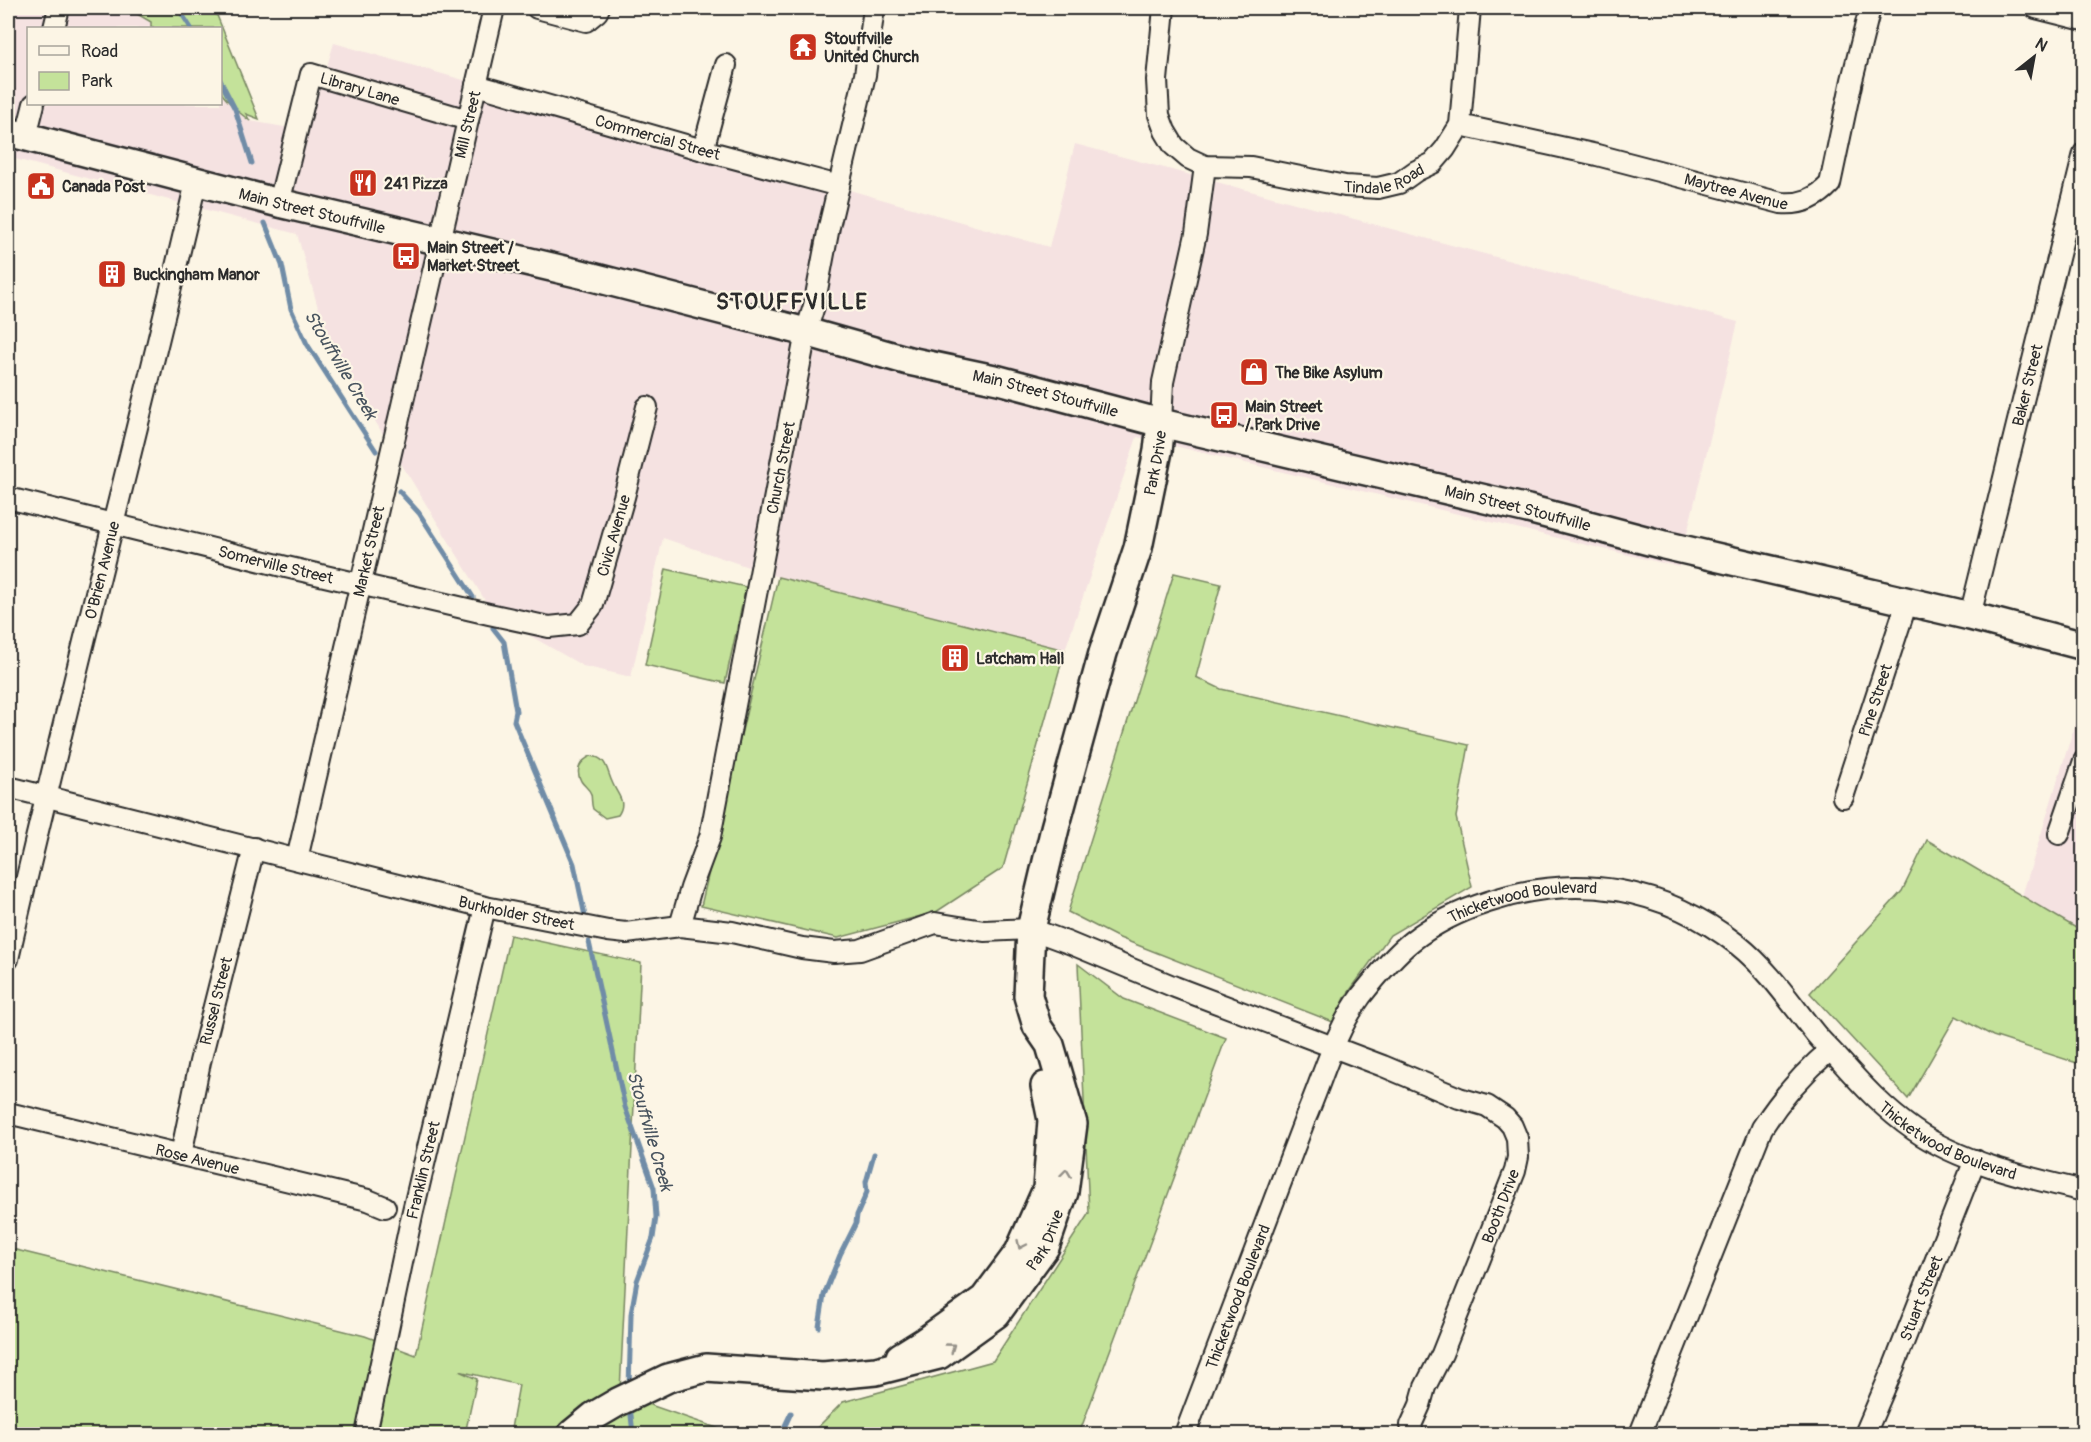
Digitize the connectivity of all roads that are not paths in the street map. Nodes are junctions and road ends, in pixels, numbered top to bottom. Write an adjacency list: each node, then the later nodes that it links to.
1 (59, 8): 11 (street)
2 (494, 8): 13 (street, Mill Street)
3 (537, 8): 4 (street)
4 (599, 8)
5 (874, 8): 22 (street, Church Street)
6 (1164, 8): 20 (street)
7 (1470, 8): 16 (street, Tindale Road)
8 (1870, 8): 16 (street, Maytree Avenue)
9 (2036, 8): 10 (street)
10 (2084, 20)
11 (54, 27)
12 (726, 65): 18 (street)
13 (476, 85): 15 (street, Mill Street); 18 (street, Commercial Street)
14 (33, 105): 17 (street)
15 (468, 120): 23 (street, Library Lane); 24 (street, Mill Street)
16 (1460, 125): 20 (street, Tindale Road)
17 (17, 134): 21 (main road, Main Street Stouffville)
18 (703, 150): 22 (street, Commercial Street)
19 (2084, 153): 32 (street, Baker Street)
20 (1205, 166): 27 (street, Park Drive)
21 (196, 182): 23 (main road, Main Street Stouffville); 29 (street, O'Brien Avenue)
22 (839, 186): 25 (street, Church Street)
23 (279, 203): 24 (main road, Main Street Stouffville)
24 (439, 241): 25 (main road, Main Street Stouffville); 30 (street, Market Street)
25 (806, 332): 27 (main road, Main Street Stouffville); 43 (street, Church Street)
26 (647, 407): 33 (street, Civic Avenue)
27 (1161, 423): 31 (main road, Main Street Stouffville); 44 (main road, Park Drive)
28 (8, 498): 29 (street, Somerville Street)
29 (114, 524): 30 (street, Somerville Street); 37 (street, O'Brien Avenue)
30 (360, 583): 33 (street, Somerville Street); 41 (street, Market Street)
31 (1907, 602): 32 (main road, Main Street Stouffville); 38 (street, Pine Street)
32 (1970, 616): 34 (main road, Main Street Stouffville)
33 (544, 626)
34 (2084, 646)
35 (2084, 761): 39 (street)
36 (8, 787): 37 (street, Burkholder Street)
37 (45, 796): 40 (street, Burkholder Street); 45 (street, O'Brien Avenue)
38 (1843, 797)
39 (2059, 834)
40 (254, 848): 41 (street, Burkholder Street); 49 (street, Russel Street)
41 (297, 859): 42 (street, Burkholder Street)
42 (485, 907): 43 (street, Burkholder Street); 53 (street, Franklin Street)
43 (680, 926): 44 (street, Burkholder Street)
44 (1031, 929): 46 (street); 54 (main road, Park Drive)
45 (8, 959)
46 (1333, 1046): 47 (street, Thicketwood Boulevard); 55 (street, Thicketwood Boulevard); 56 (street, Booth Drive)
47 (1830, 1050): 50 (street, Thicketwood Boulevard); 57 (street)
48 (8, 1113): 49 (street, Rose Avenue)
49 (182, 1155): 52 (street, Rose Avenue)
50 (1975, 1160): 51 (street, Thicketwood Boulevard); 58 (street, Stuart Street)
51 (2084, 1191)
52 (385, 1207)
53 (366, 1434)
54 (572, 1434)
55 (1185, 1434)
56 (1413, 1434)
57 (1640, 1434)
58 (1865, 1434)

